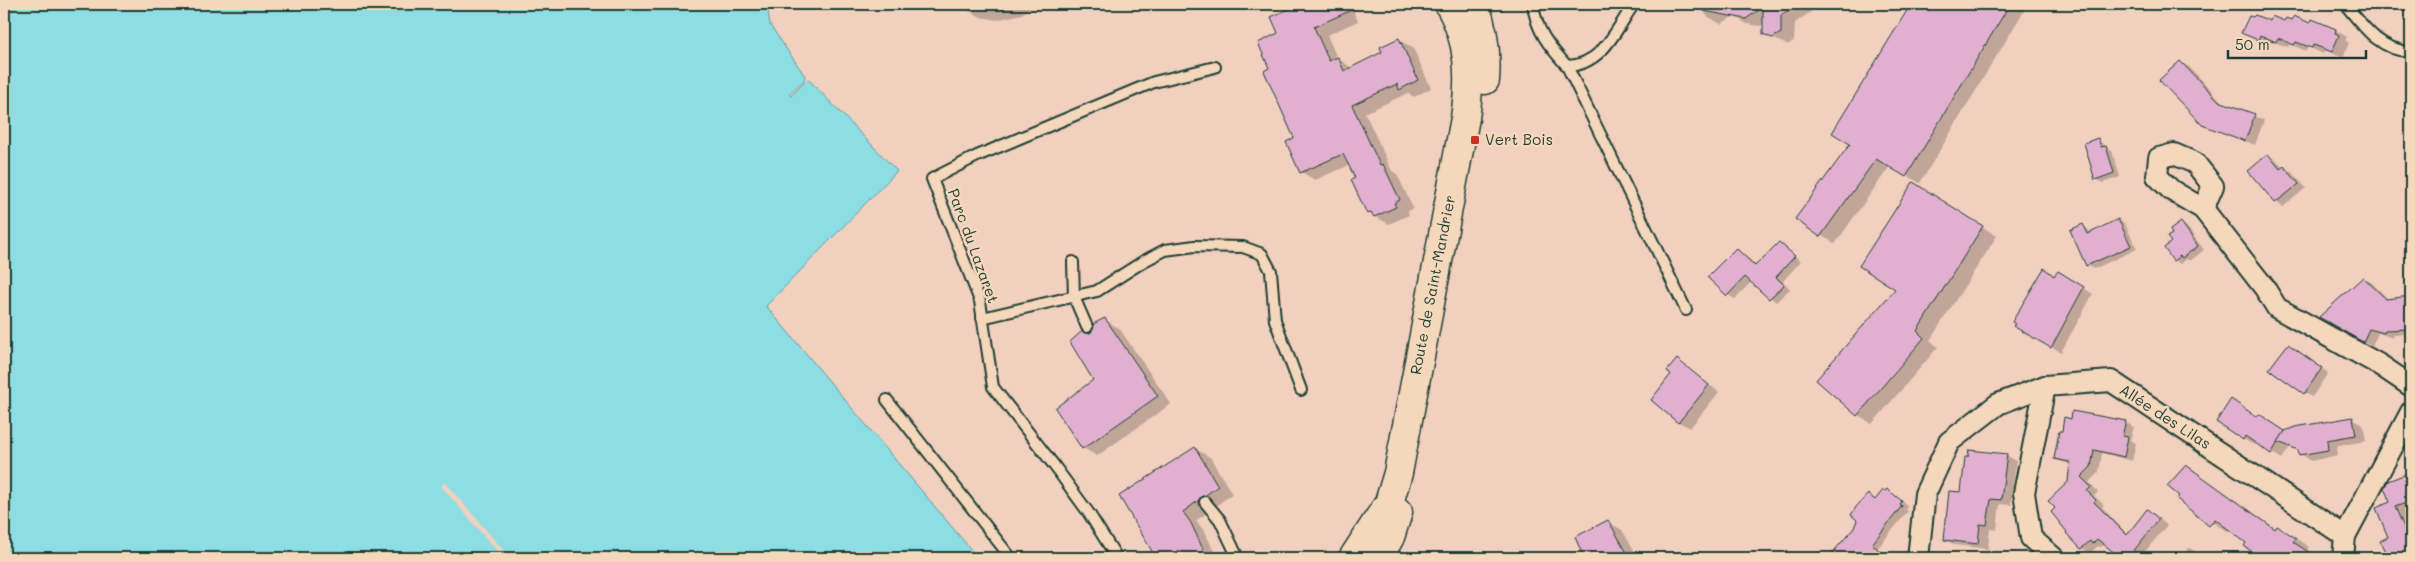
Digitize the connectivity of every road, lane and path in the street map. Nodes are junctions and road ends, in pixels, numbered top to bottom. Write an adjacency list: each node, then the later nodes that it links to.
1 (1449, 4): 25 (main road, Route de Saint-Mandrier)
2 (1474, 4): 26 (main road, Route de Saint-Mandrier)
3 (1533, 4): 7 (lane)
4 (1634, 4): 7 (lane)
5 (2345, 4): 6 (lane)
6 (2411, 52)
7 (1567, 66): 12 (lane)
8 (1215, 67): 13 (lane, Parc du Lazaret)
9 (2203, 209): 16 (street)
10 (1073, 262): 11 (lane)
11 (1074, 297): 13 (lane); 14 (lane); 17 (lane)
12 (1686, 310)
13 (982, 318): 23 (lane, Parc du Lazaret)
14 (1087, 326)
15 (2045, 386): 21 (street, Allée des Lilas); 27 (street, Allée des Lilas); 28 (street)
16 (2411, 386)
17 (1300, 390)
18 (887, 400): 22 (lane)
19 (2411, 412): 21 (street)
20 (1205, 502): 24 (lane)
21 (2345, 536): 29 (street)
22 (1012, 558)
23 (1116, 558)
24 (1238, 558)
25 (1353, 558)
26 (1378, 558)
27 (1918, 558)
28 (2054, 558)
29 (2343, 558)

